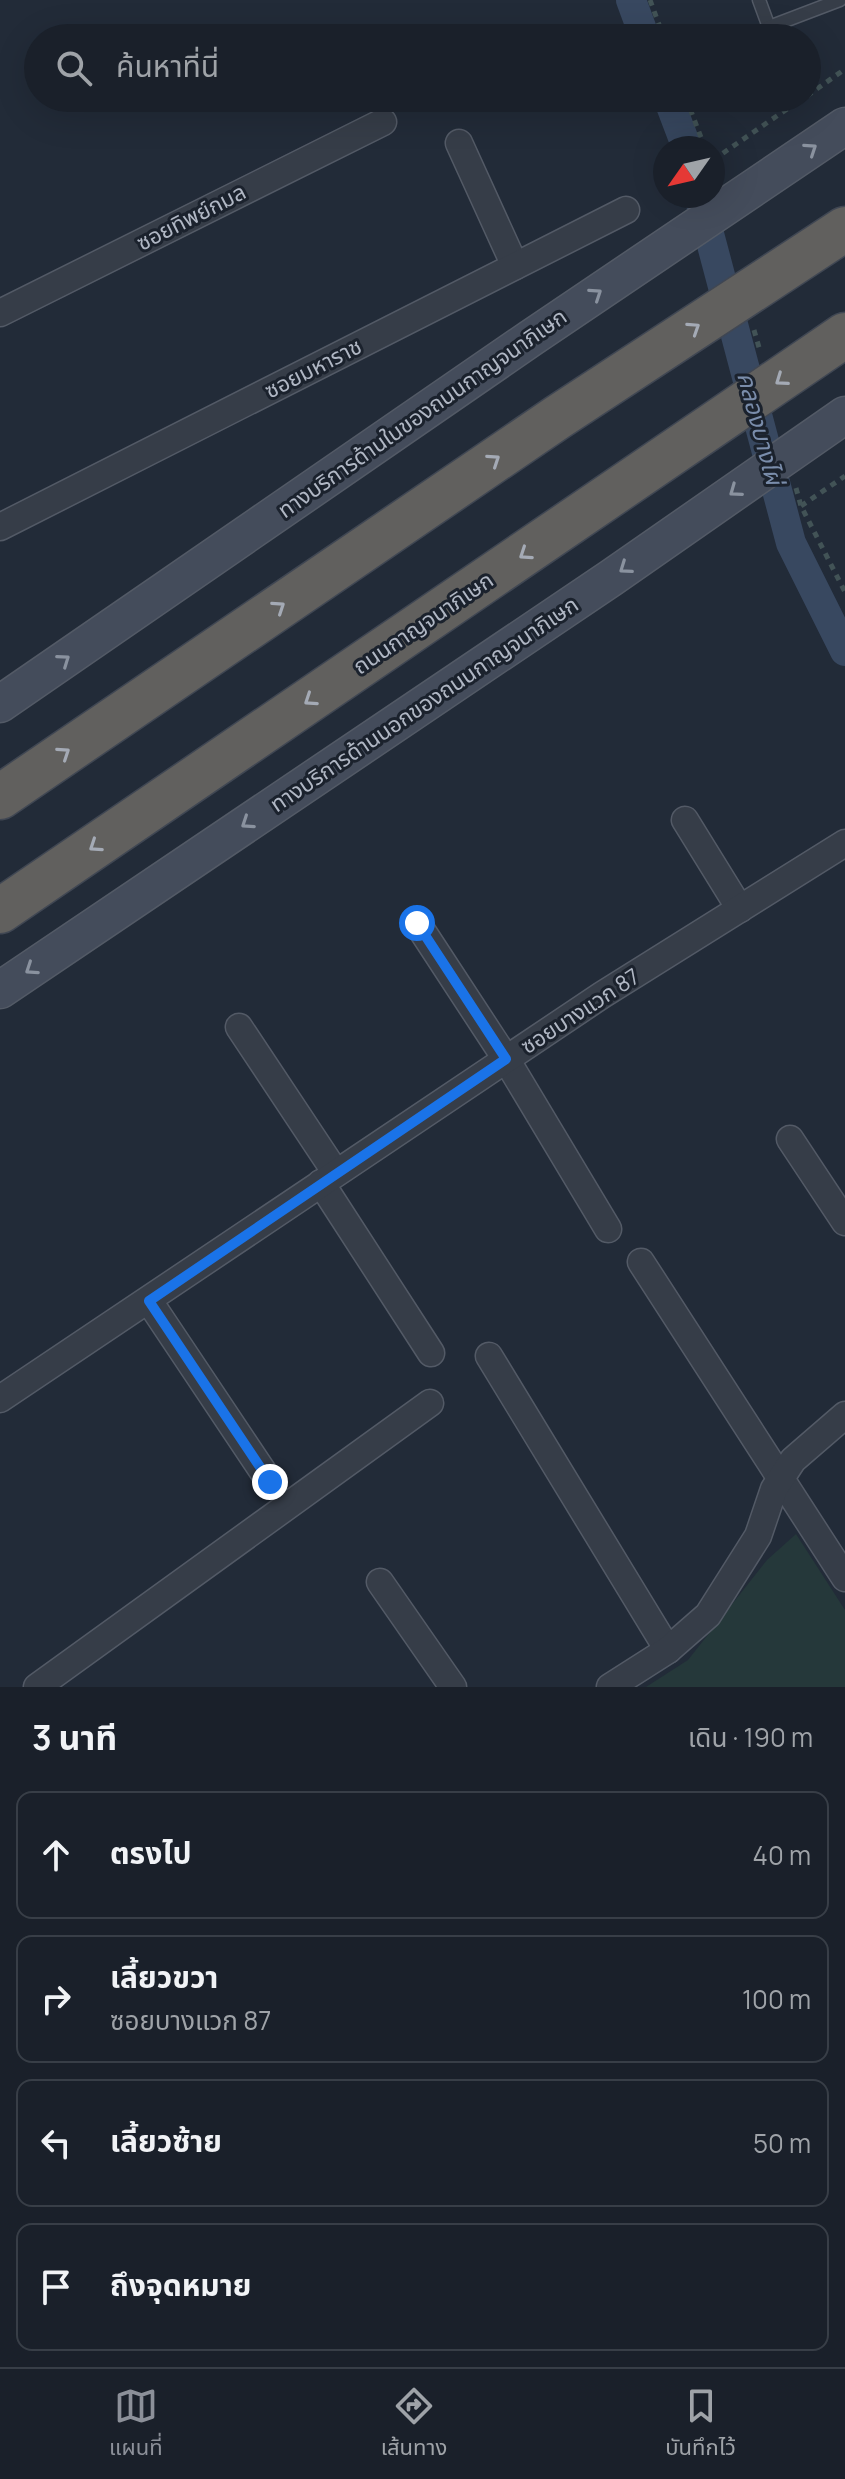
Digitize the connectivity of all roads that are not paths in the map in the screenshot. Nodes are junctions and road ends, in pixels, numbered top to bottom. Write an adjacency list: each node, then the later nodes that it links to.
1 (759, 0): 3 (lane)
2 (840, 0): 4 (lane)
3 (768, 24)
4 (790, 24)
5 (383, 122): 11 (street, ซอยทิพย์กมล)
6 (845, 126): 15 (main road, ทางบริการด้านในของถนนกาญจนาภิเษก, one-way to 6)
7 (459, 143): 10 (street)
8 (626, 210): 10 (street, ซอยมหาราช)
9 (845, 229): 16 (highway, one-way to 9)
10 (515, 266): 14 (street, ซอยมหาราช)
11 (0, 313)
12 (845, 335): 20 (highway, ถนนกาญจนาภิเษก, one-way to 20)
13 (845, 415): 22 (main road, ทางบริการด้านนอกของถนนกาญจนาภิเษก, one-way to 22)
14 (0, 527)
15 (0, 704)
16 (0, 797)
17 (685, 820): 19 (street)
18 (845, 843): 19 (street, ซอยบางแวก 87)
19 (740, 909): 24 (street, ซอยบางแวก 87)
20 (0, 911)
21 (417, 923): 24 (street)
22 (0, 990)
23 (239, 1027): 26 (street)
24 (506, 1059): 26 (street, ซอยบางแวก 87); 28 (street)
25 (790, 1139): 27 (street)
26 (328, 1178): 30 (street, ซอยบางแวก 87); 31 (street)
27 (845, 1222)
28 (608, 1229)
29 (641, 1262): 36 (street)
30 (149, 1301): 33 (street, ซอยบางแวก 87); 37 (street)
31 (431, 1353)
32 (489, 1356): 40 (street)
33 (0, 1399)
34 (430, 1403): 41 (street)
35 (845, 1415): 36 (street)
36 (781, 1478): 38 (street); 40 (street)
37 (270, 1482)
38 (845, 1578)
39 (380, 1582): 42 (street)
40 (668, 1650): 43 (street)
41 (37, 1687)
42 (453, 1687)
43 (610, 1687)

